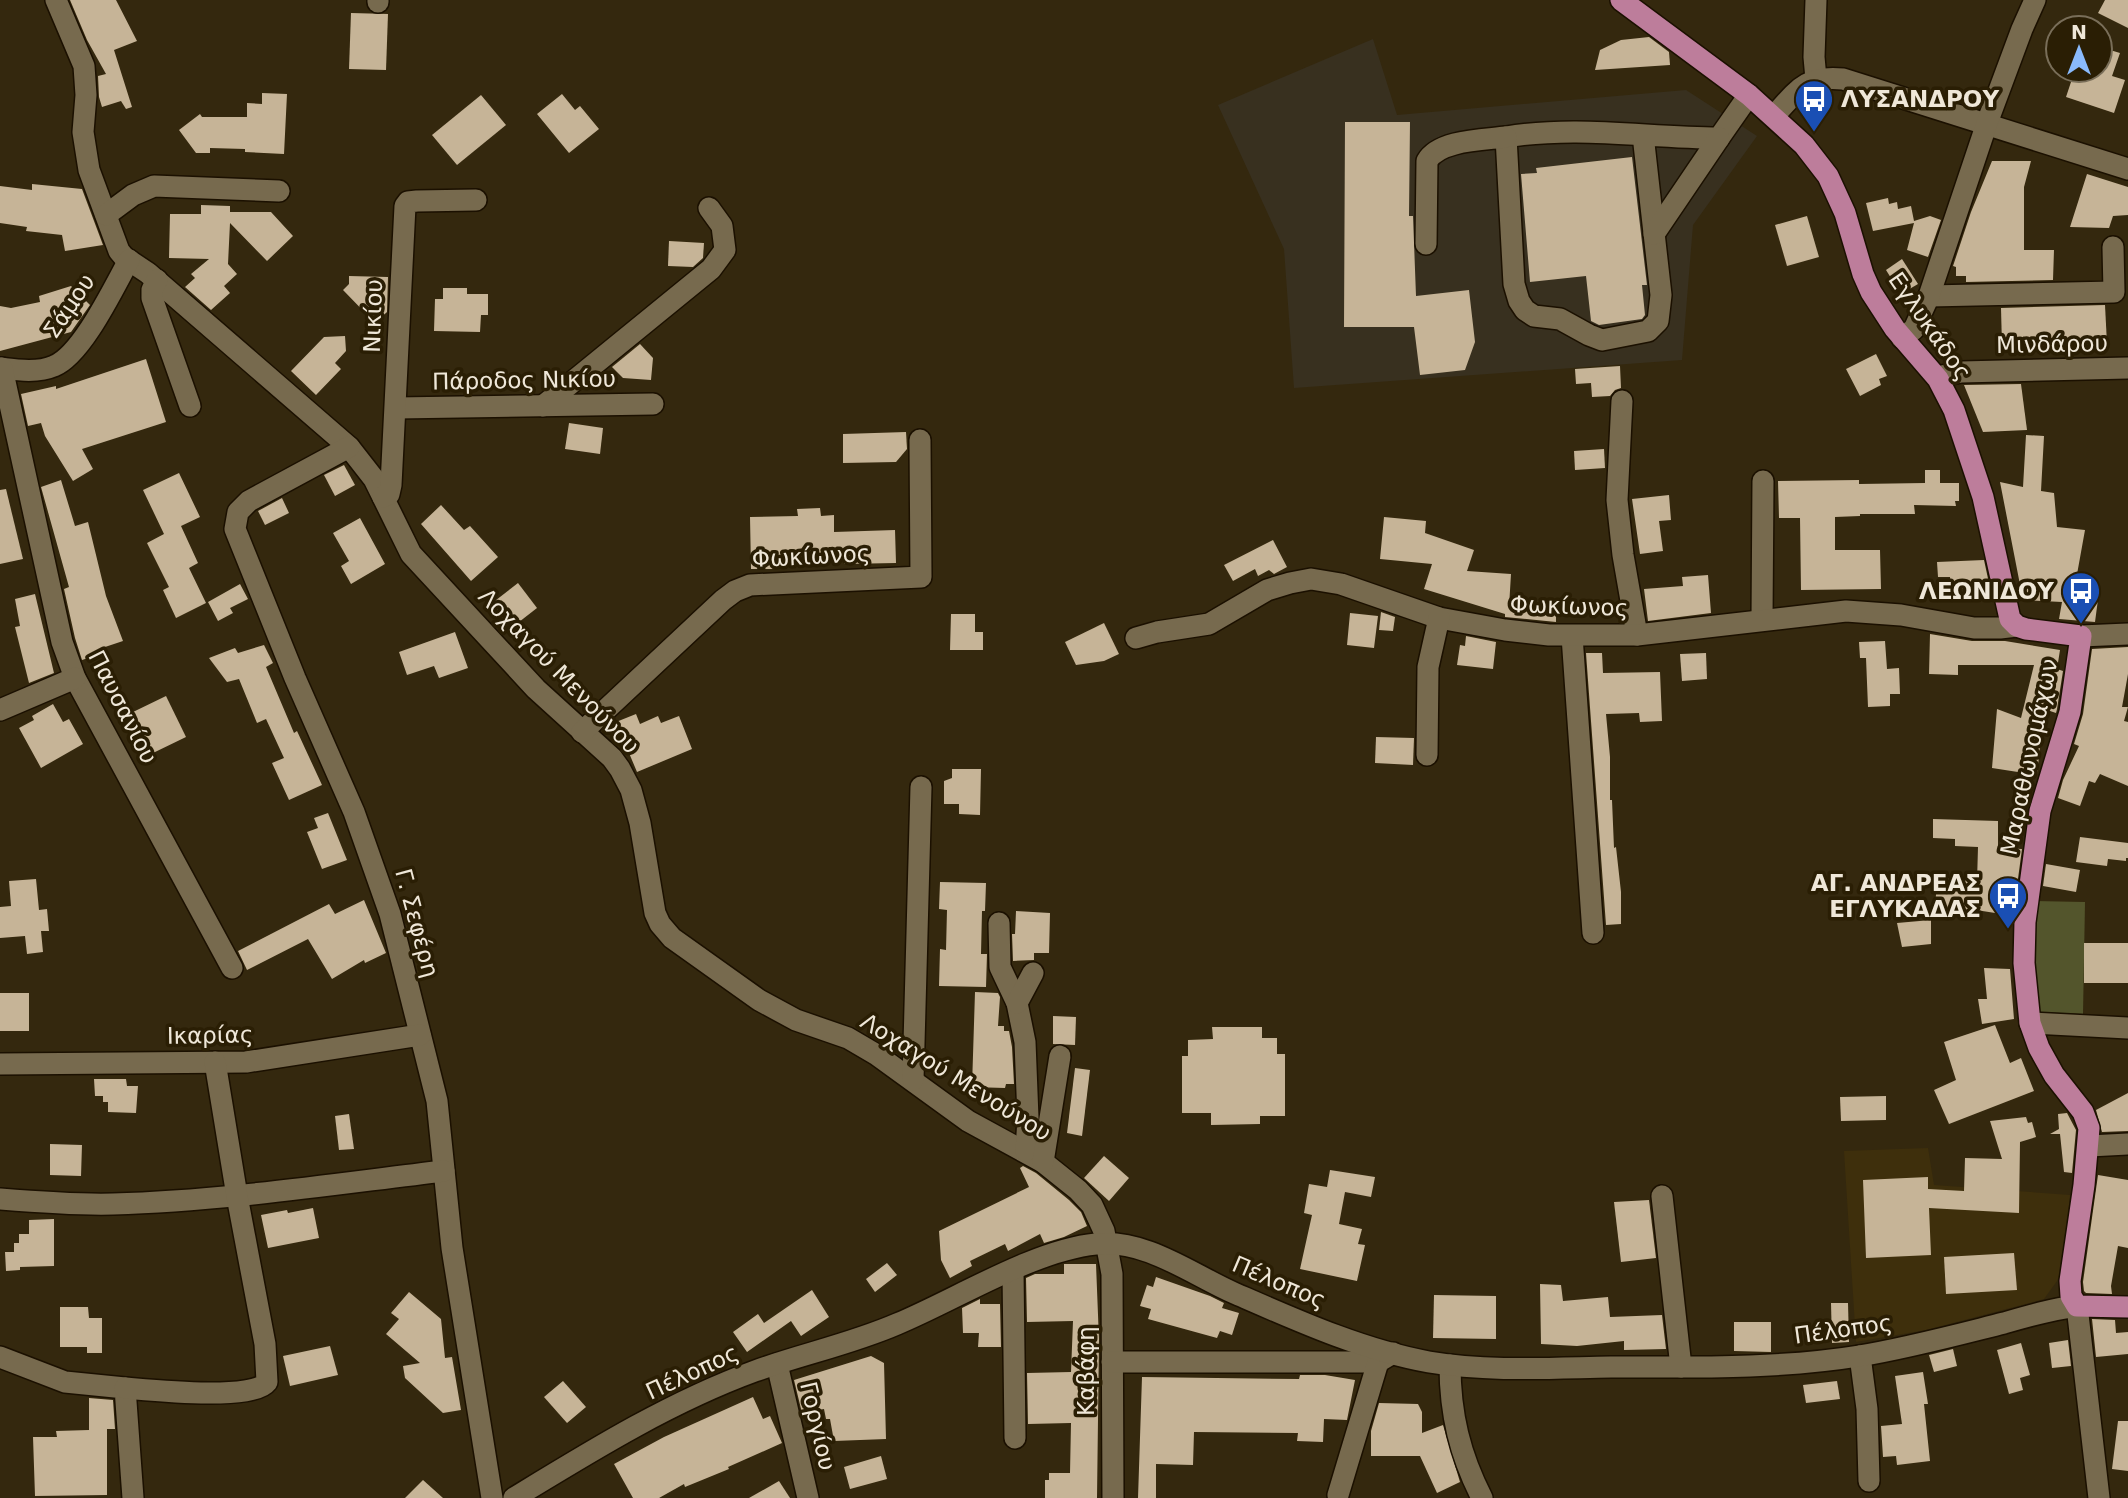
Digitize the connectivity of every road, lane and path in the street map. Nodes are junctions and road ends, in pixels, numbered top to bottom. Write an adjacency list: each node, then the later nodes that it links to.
1 (56, 0): 16 (street, Λοχαγού Μενούνου)
2 (1621, 0): 6 (main road, Εγλυκάδος)
3 (1816, 0): 5 (street)
4 (2035, 0): 8 (street)
5 (1816, 79): 7 (street); 8 (street)
6 (1749, 95): 7 (main road, Εγλυκάδος); 11 (street)
7 (1774, 117): 23 (main road, Εγλυκάδος)
8 (1987, 123): 12 (street); 22 (street)
9 (1643, 135): 10 (street); 11 (street); 17 (street)
10 (1506, 137): 17 (street); 18 (street)
11 (1719, 138): 17 (street)
12 (2128, 169)
13 (279, 191): 16 (street)
14 (476, 200): 31 (street, Νικίου)
15 (709, 208): 30 (street)
16 (106, 215): 20 (street, Λοχαγού Μενούνου)
17 (1654, 234)
18 (1426, 244)
19 (2113, 247): 22 (street)
20 (129, 260): 21 (street, Λοχαγού Μενούνου); 24 (street, Σάμου)
21 (157, 280): 29 (street); 33 (street, Λοχαγού Μενούνου)
22 (1929, 296): 23 (street)
23 (1902, 338): 26 (main road, Εγλυκάδος)
24 (1, 368): 44 (street, Παυσανίου)
25 (2128, 368): 26 (street, Μινδάρου)
26 (1937, 377): 38 (main road, Εγλυκάδος)
27 (1622, 401): 40 (street)
28 (653, 404): 30 (street, Πάροδος Νικίου)
29 (190, 406)
30 (543, 406): 31 (street, Πάροδος Νικίου)
31 (396, 408): 35 (street, Νικίου)
32 (920, 440): 46 (street, Φωκίωνος)
33 (349, 447): 35 (street, Λοχαγού Μενούνου); 56 (street, Γ. Σεφέρη)
34 (1763, 481): 37 (street)
35 (383, 497): 46 (street, Λοχαγού Μενούνου)
36 (1439, 618): 41 (street, Φωκίωνος); 43 (street, Φωκίωνος); 47 (street)
37 (1762, 620): 38 (street, Φωκίωνος); 40 (street, Φωκίωνος)
38 (2017, 626): 42 (main road)
39 (2128, 634): 42 (street)
40 (1637, 635): 41 (street, Φωκίωνος)
41 (1572, 636): 50 (street)
42 (2081, 636): 54 (main road, Μαραθωνομάχων)
43 (1136, 638)
44 (75, 678): 45 (street); 51 (street, Παυσανίου)
45 (0, 710)
46 (582, 732): 60 (street, Λοχαγού Μενούνου)
47 (1427, 755)
48 (921, 787): 60 (street)
49 (999, 923): 53 (street)
50 (1593, 933)
51 (232, 968)
52 (1032, 974): 53 (street)
53 (1017, 1003): 63 (street)
54 (2031, 1023): 55 (street); 62 (main road, Μαραθωνομάχων)
55 (2128, 1028)
56 (420, 1035): 58 (street, Ικαρίας); 64 (street, Γ. Σεφέρη)
57 (1060, 1056): 63 (street)
58 (215, 1062): 59 (street, Ικαρίας); 65 (street)
59 (0, 1064)
60 (913, 1080): 63 (street, Λοχαγού Μενούνου)
61 (2128, 1144): 62 (street)
62 (2089, 1146): 70 (main road, Μαραθωνομάχων)
63 (1034, 1157): 68 (street, Λοχαγού Μενούνου)
64 (444, 1171): 65 (street); 84 (street, Γ. Σεφέρη)
65 (237, 1196): 67 (street); 79 (street)
66 (1662, 1196): 78 (street)
67 (0, 1199)
68 (1107, 1243): 69 (street, Πέλοπος); 74 (street, Πέλοπος); 75 (street, Καβάφη)
69 (1013, 1270): 76 (street, Πέλοπος); 80 (street)
70 (2077, 1306): 71 (main road); 72 (street, Πέλοπος); 89 (street, Μαραθωνομάχων)
71 (2128, 1307)
72 (1860, 1356): 78 (street, Πέλοπος); 81 (street)
73 (0, 1357): 79 (street)
74 (1385, 1358): 75 (street); 77 (street, Πέλοπος); 82 (street)
75 (1112, 1362): 87 (street, Καβάφη)
76 (777, 1364): 85 (street, Πέλοπος); 86 (street, Γοργίου)
77 (1450, 1365): 78 (street, Πέλοπος); 88 (street)
78 (1681, 1367)
79 (125, 1388): 83 (street)
80 (1015, 1438)
81 (1869, 1481)
82 (1338, 1495)
83 (133, 1498)
84 (492, 1498)
85 (514, 1498)
86 (808, 1498)
87 (1113, 1498)
88 (1482, 1498)
89 (2099, 1498): 90 (street)
90 (2107, 1498)

